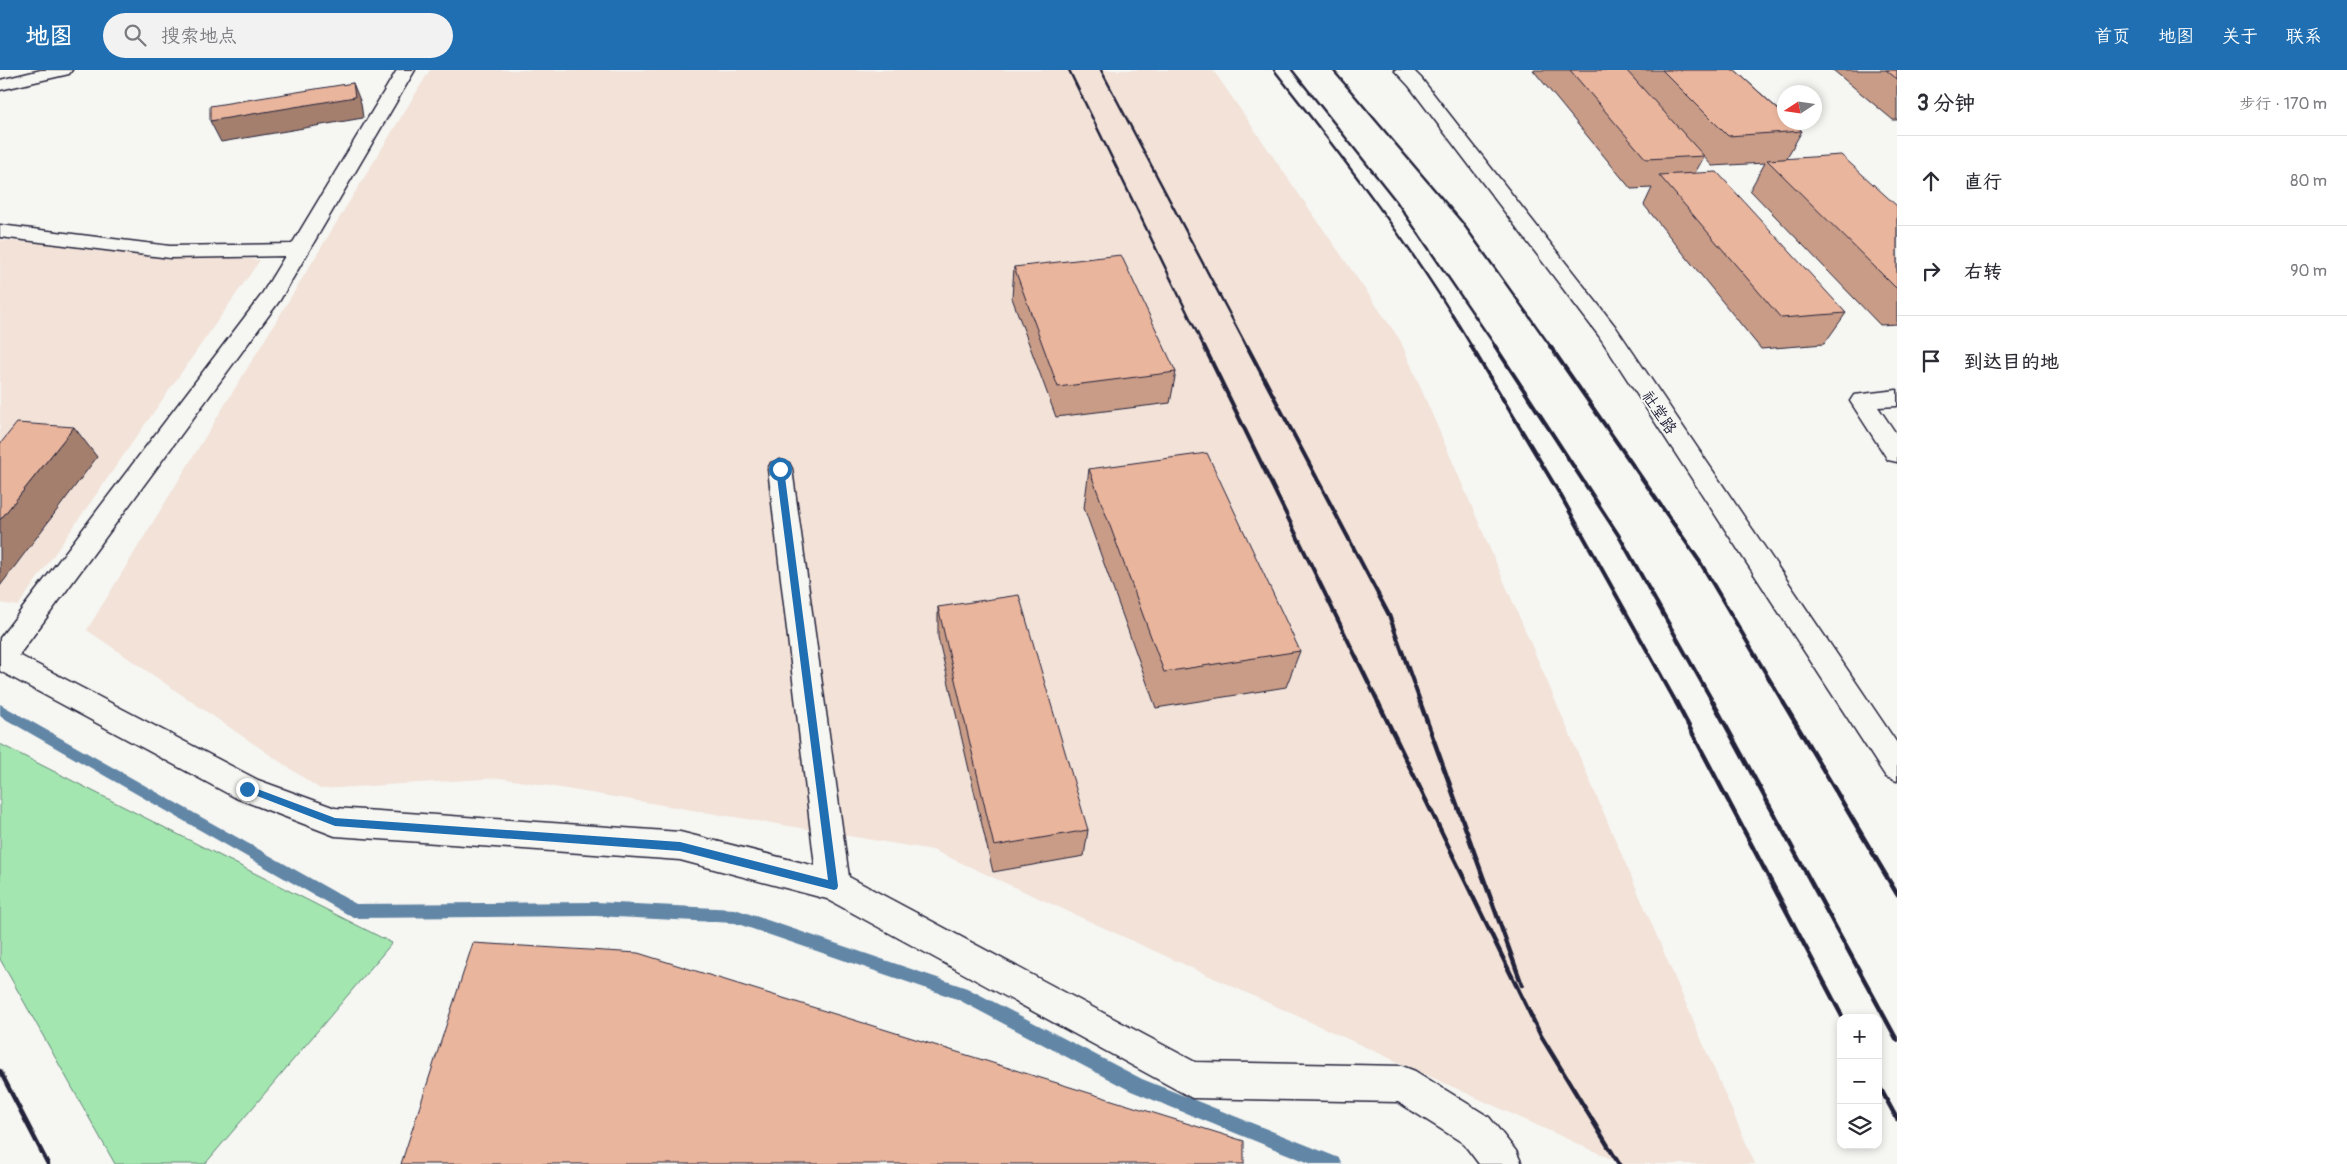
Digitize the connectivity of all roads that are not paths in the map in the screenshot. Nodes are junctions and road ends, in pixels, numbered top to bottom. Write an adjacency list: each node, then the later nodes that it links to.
1 (63, 70): 4 (street)
2 (406, 70): 6 (street)
3 (1403, 70): 11 (street, 社堂路)
4 (0, 85)
5 (0, 231): 6 (street)
6 (298, 250): 10 (street)
7 (1897, 398): 8 (street)
8 (1897, 454)
9 (780, 469): 12 (street)
10 (0, 658): 12 (street)
11 (1897, 768)
12 (834, 886): 13 (street)
13 (1502, 1164)

